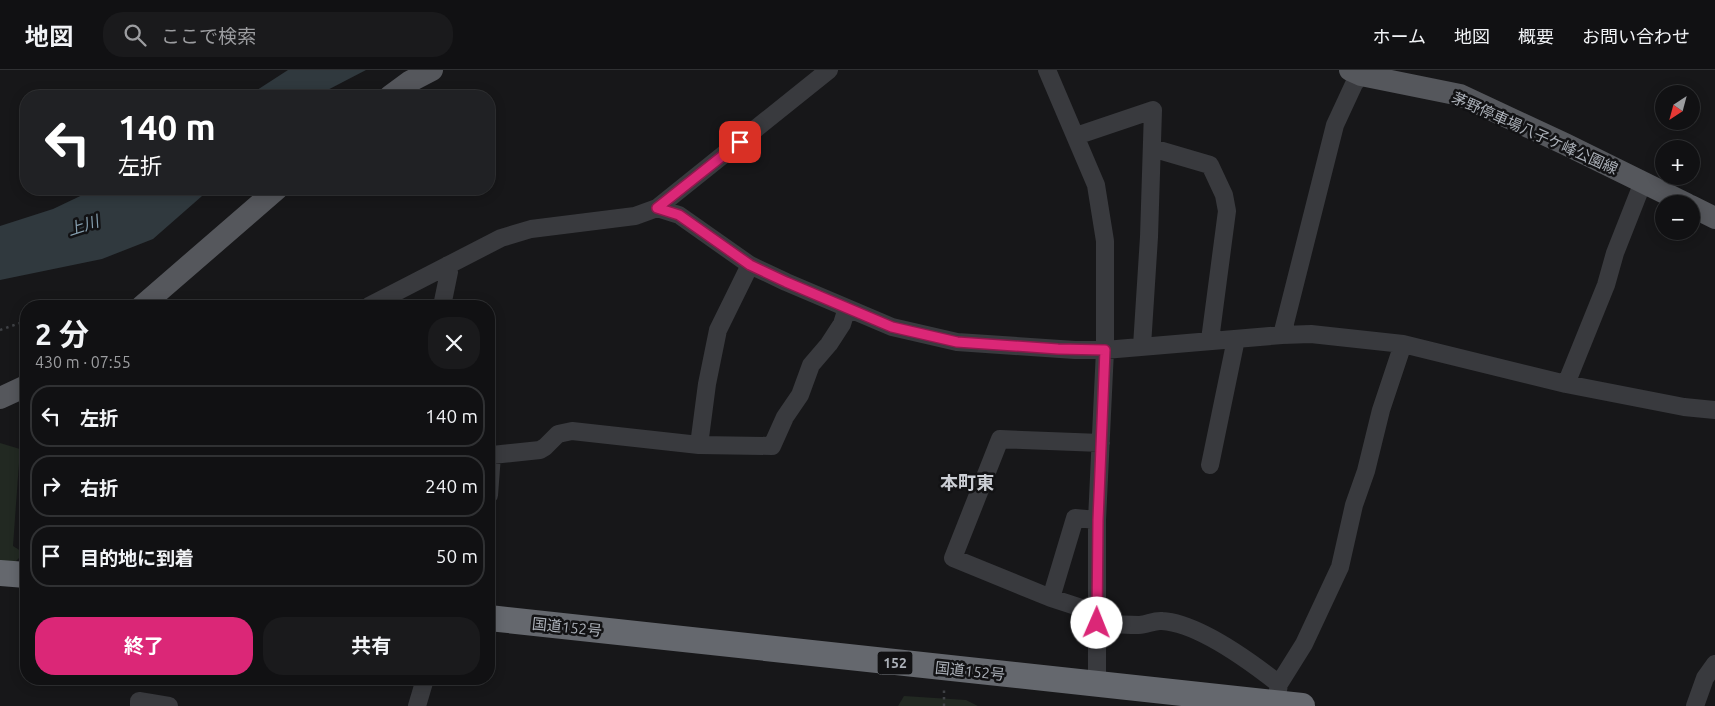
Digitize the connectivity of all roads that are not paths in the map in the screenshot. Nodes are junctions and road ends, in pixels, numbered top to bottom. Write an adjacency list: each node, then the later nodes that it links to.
1 (432, 70): 5 (main road)
2 (829, 70): 11 (street)
3 (1047, 70): 6 (street)
4 (1356, 73): 8 (main road, 茅野停車場八子ケ峰公園線); 20 (street)
5 (398, 90)
6 (1076, 136): 7 (street); 25 (street)
7 (1152, 148): 22 (street); 24 (street)
8 (1643, 182): 10 (main road, 茅野停車場八子ケ峰公園線); 26 (street)
9 (270, 195): 16 (main road)
10 (1669, 195)
11 (657, 208): 14 (street); 15 (street)
12 (1700, 210): 13 (main road)
13 (1715, 218)
14 (448, 265): 17 (street); 18 (street)
15 (750, 265): 19 (street); 31 (street)
16 (149, 300)
17 (381, 300)
18 (443, 300)
19 (847, 308): 25 (street); 31 (street)
20 (1282, 334): 21 (street); 23 (street)
21 (1236, 339): 22 (street); 33 (street)
22 (1210, 340): 24 (street)
23 (1403, 344): 26 (street); 43 (street)
24 (1142, 346): 25 (street)
25 (1105, 350): 30 (street)
26 (1566, 384): 29 (street)
27 (20, 389): 28 (main road)
28 (0, 398)
29 (1715, 410)
30 (1101, 444): 34 (street); 37 (street)
31 (699, 445): 32 (street)
32 (495, 455)
33 (1210, 465)
34 (1098, 520): 37 (street); 38 (street)
35 (0, 573): 36 (highway)
36 (20, 575)
37 (1051, 598): 38 (street)
38 (1097, 618): 41 (street); 43 (street)
39 (495, 619): 41 (highway, 国道152号 / 152)
40 (1715, 664): 48 (street)
41 (1097, 684): 43 (highway, 国道152号 / 152)
42 (422, 685): 46 (street)
43 (1270, 699): 47 (highway, 国道152号 / 152)
44 (138, 706): 45 (street)
45 (168, 706)
46 (417, 706)
47 (1302, 706)
48 (1695, 706)

